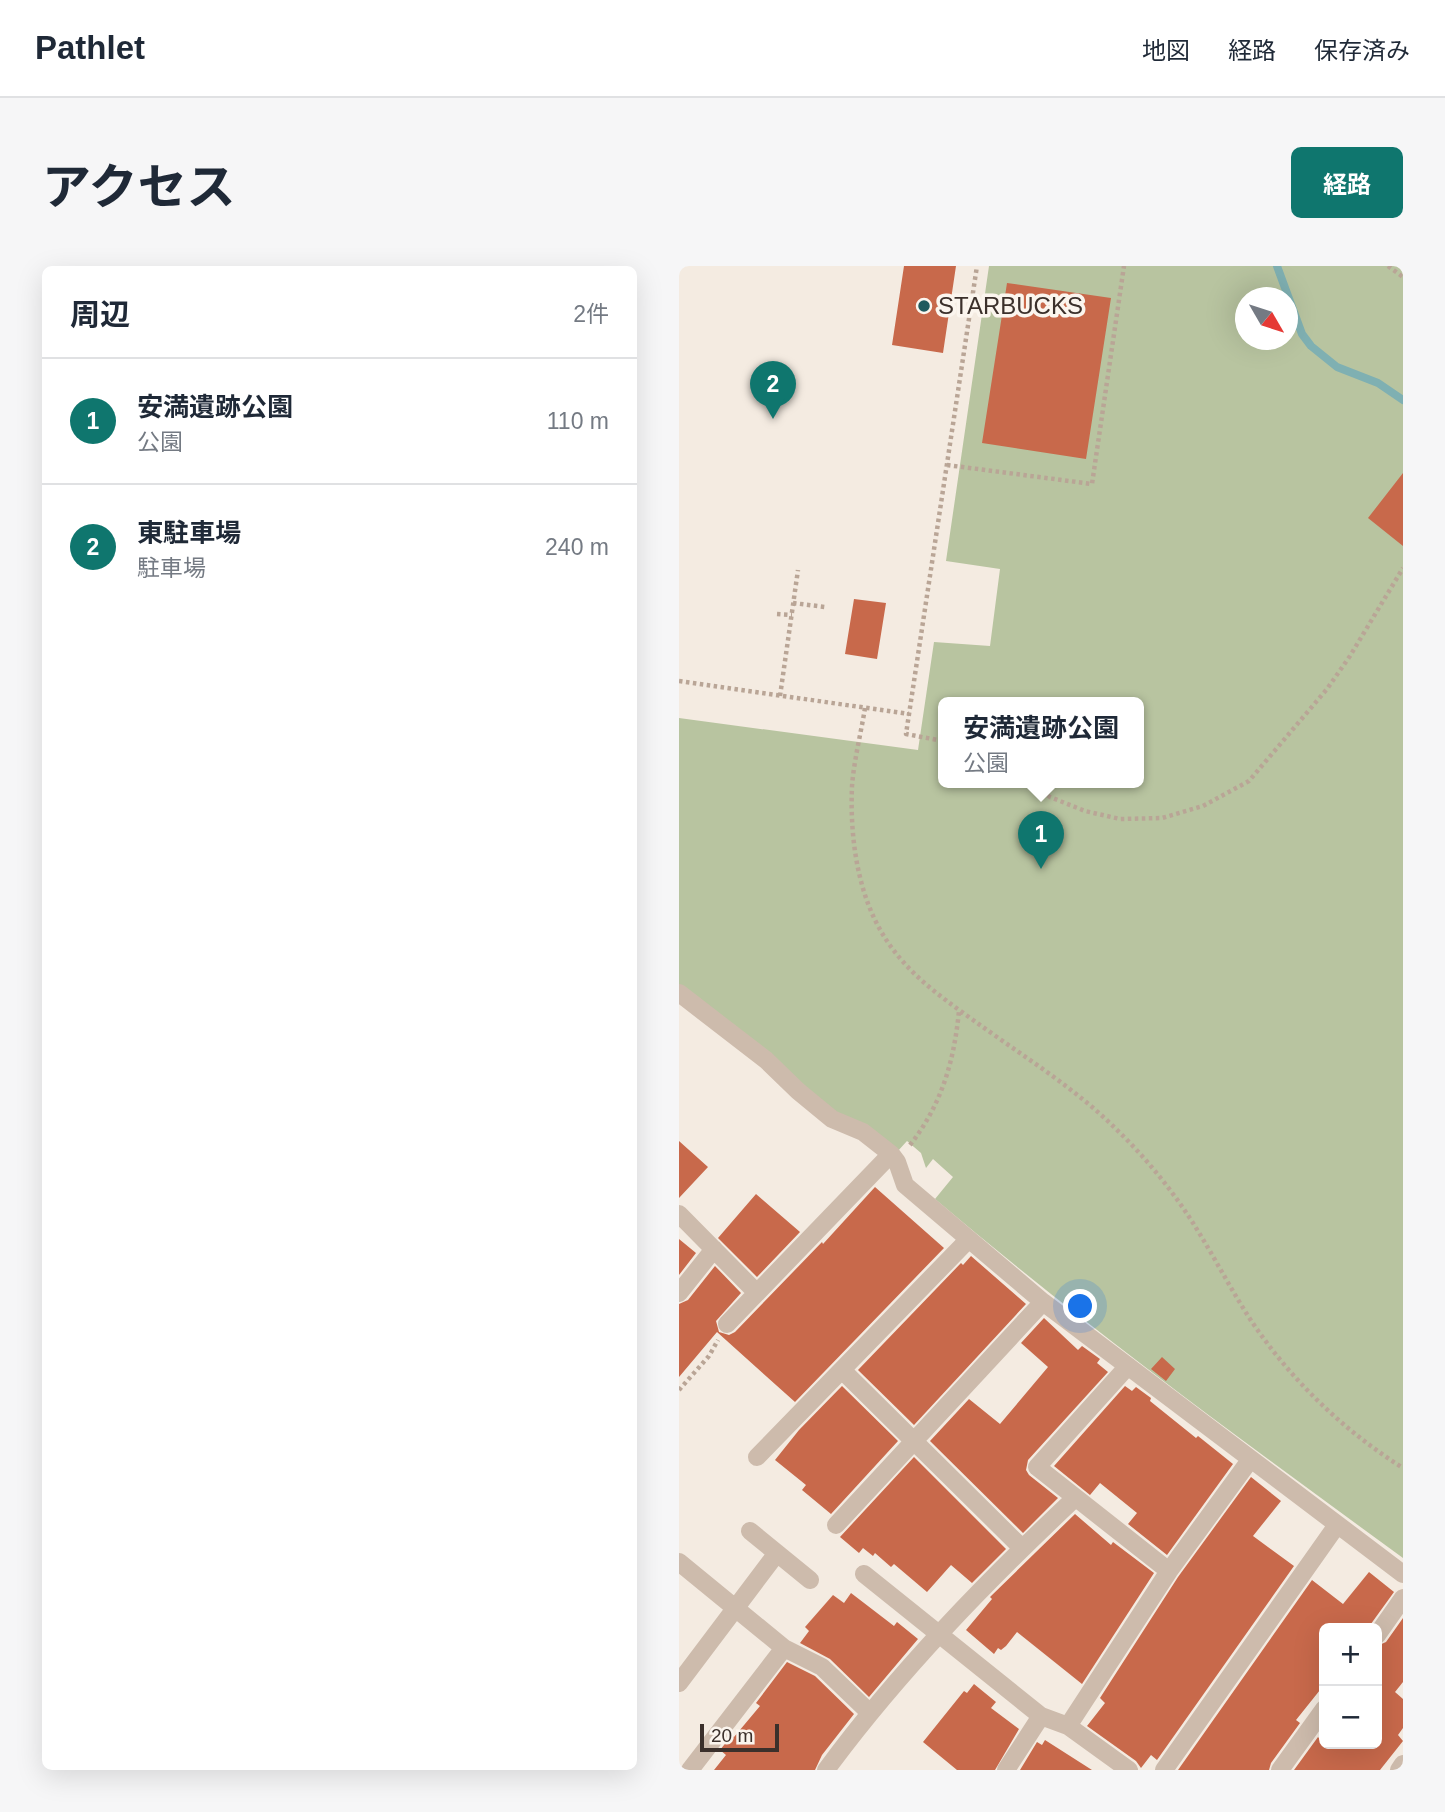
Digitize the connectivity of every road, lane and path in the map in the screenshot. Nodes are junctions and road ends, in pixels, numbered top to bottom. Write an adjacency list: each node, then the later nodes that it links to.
1 (977, 266): 5 (path)
2 (1124, 266): 5 (path)
3 (1388, 266): 4 (path)
4 (1403, 277)
5 (947, 465): 15 (path)
6 (1403, 568): 17 (path)
7 (798, 569): 8 (path)
8 (793, 603): 9 (path); 11 (path)
9 (825, 607)
10 (777, 614): 11 (path)
11 (792, 615): 13 (path)
12 (679, 681): 13 (path)
13 (780, 696): 14 (path)
14 (865, 708): 15 (path); 19 (path)
15 (909, 714): 16 (path)
16 (938, 740)
17 (1038, 788)
18 (679, 993): 20 (street)
19 (959, 1010): 20 (path); 34 (path)
20 (894, 1158): 22 (street); 25 (street)
21 (679, 1214): 23 (street)
22 (968, 1241): 26 (street); 29 (street)
23 (714, 1249): 24 (street); 25 (street)
24 (679, 1293)
25 (757, 1293): 27 (street)
26 (1043, 1302): 28 (street); 31 (street)
27 (727, 1324): 30 (path)
28 (1128, 1366): 33 (street); 35 (street)
29 (842, 1370): 31 (street); 32 (street)
30 (679, 1390)
31 (913, 1441): 36 (street); 39 (street)
32 (757, 1457)
33 (1250, 1460): 37 (street); 42 (street)
34 (1403, 1468)
35 (1075, 1498): 39 (street); 42 (street)
36 (836, 1525)
37 (1337, 1525): 44 (street); 61 (street)
38 (750, 1531): 40 (street)
39 (1022, 1548): 49 (street)
40 (777, 1553): 45 (street); 47 (street)
41 (679, 1562): 47 (street)
42 (1169, 1570): 55 (street)
43 (864, 1574): 49 (street)
44 (1403, 1574)
45 (810, 1580)
46 (1403, 1598): 48 (street)
47 (735, 1608): 50 (street); 51 (street)
48 (1382, 1628)
49 (939, 1635): 52 (street); 53 (street)
50 (784, 1647): 52 (street); 57 (street)
51 (679, 1683)
52 (870, 1713): 58 (street)
53 (1041, 1716): 55 (street); 59 (street)
54 (1319, 1716): 62 (street)
55 (1068, 1726): 60 (street)
56 (1403, 1764): 63 (street)
57 (689, 1770)
58 (826, 1770)
59 (1006, 1770)
60 (1129, 1770)
61 (1164, 1770)
62 (1280, 1770)
63 (1399, 1770)

